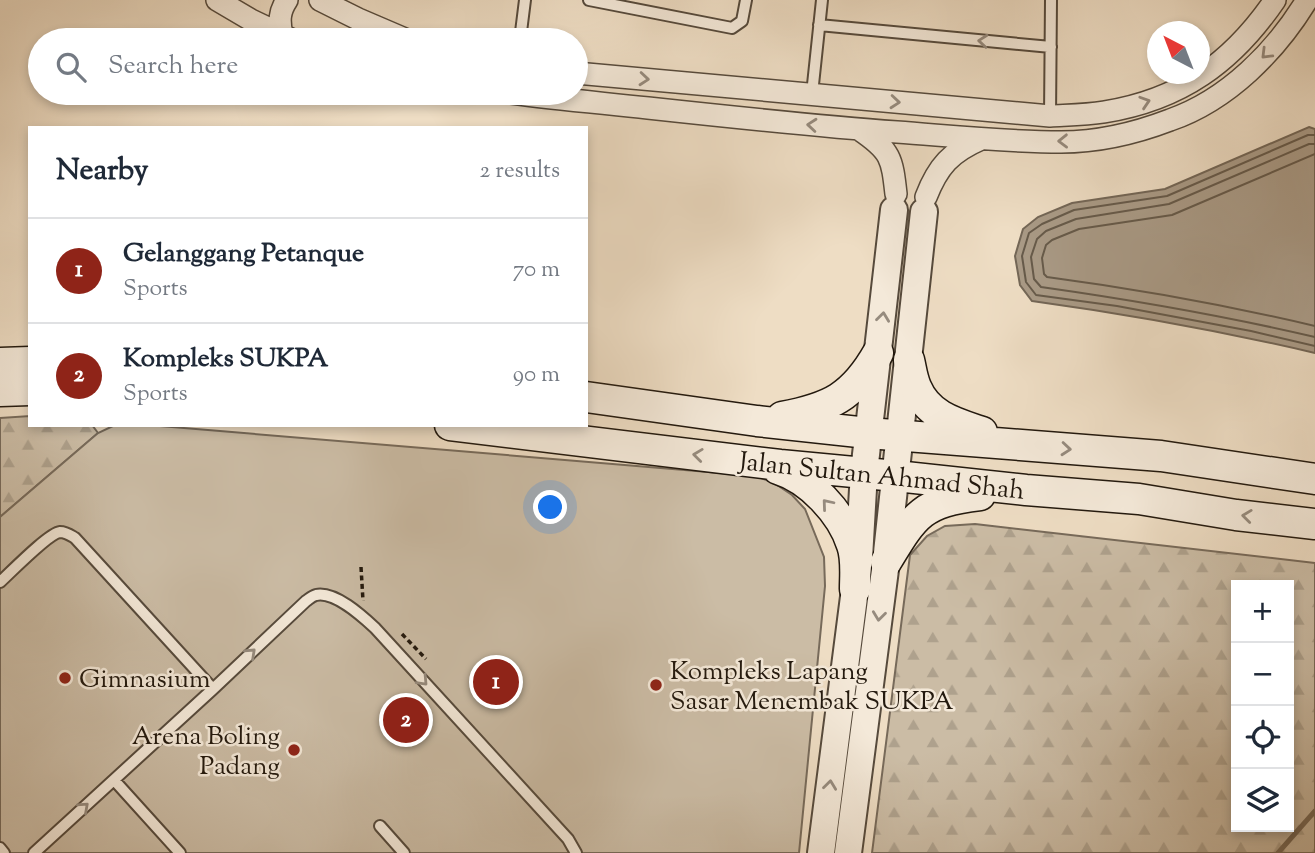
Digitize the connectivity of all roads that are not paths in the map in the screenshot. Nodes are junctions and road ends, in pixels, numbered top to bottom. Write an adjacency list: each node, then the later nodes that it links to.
1 (217, 0): 13 (street)
2 (287, 0): 14 (street)
3 (320, 0): 15 (street)
4 (525, 0): 16 (lane)
5 (589, 0): 6 (lane)
6 (746, 0)
7 (822, 0): 12 (lane)
8 (1038, 0): 11 (lane)
9 (1275, 0): 21 (street, one-way to 9)
10 (1307, 0): 23 (street, one-way to 23)
11 (1051, 1): 17 (lane)
12 (819, 25): 17 (lane, one-way to 12); 19 (lane)
13 (267, 28)
14 (282, 28)
15 (376, 28)
16 (522, 28)
17 (1051, 47): 21 (lane)
18 (588, 74): 19 (street, one-way to 19)
19 (812, 94): 21 (street, one-way to 21)
20 (588, 102): 22 (street, one-way to 20)
21 (1050, 116)
22 (860, 130): 23 (street); 24 (street)
23 (982, 138): 25 (street)
24 (895, 202): 26 (street, one-way to 24)
25 (925, 204): 27 (street)
26 (878, 353): 33 (main road); 35 (street)
27 (909, 360): 36 (street); 37 (main road)
28 (0, 362): 29 (main road)
29 (28, 362)
30 (28, 390): 31 (main road)
31 (0, 391)
32 (588, 397): 33 (main road, Jalan Sultan Ahmad Shah)
33 (757, 421): 35 (main road, Jalan Sultan Ahmad Shah)
34 (466, 427): 38 (main road, Jalan Sultan Ahmad Shah, one-way to 34)
35 (869, 433): 36 (main road, Jalan Sultan Ahmad Shah); 39 (street)
36 (900, 436): 37 (main road, Jalan Sultan Ahmad Shah); 40 (street)
37 (1023, 445): 41 (main road, Jalan Sultan Ahmad Shah, one-way to 41)
38 (745, 461): 39 (main road, Jalan Sultan Ahmad Shah); 46 (main road, one-way to 38)
39 (863, 472): 40 (main road, Jalan Sultan Ahmad Shah); 46 (street)
40 (896, 476): 42 (main road, Jalan Sultan Ahmad Shah); 44 (street)
41 (1315, 479)
42 (1026, 491): 43 (main road, Jalan Sultan Ahmad Shah, one-way to 42); 44 (main road)
43 (1315, 524)
44 (886, 562): 57 (street, one-way to 57)
45 (0, 582): 47 (lane)
46 (855, 589): 56 (street, one-way to 46)
47 (213, 689): 48 (lane); 55 (lane, one-way to 55)
48 (114, 780): 52 (lane, one-way to 48); 53 (lane)
49 (380, 826): 54 (lane)
50 (0, 848): 51 (lane)
51 (4, 853)
52 (34, 853)
53 (180, 853)
54 (404, 853)
55 (576, 853)
56 (821, 853)
57 (848, 853)

